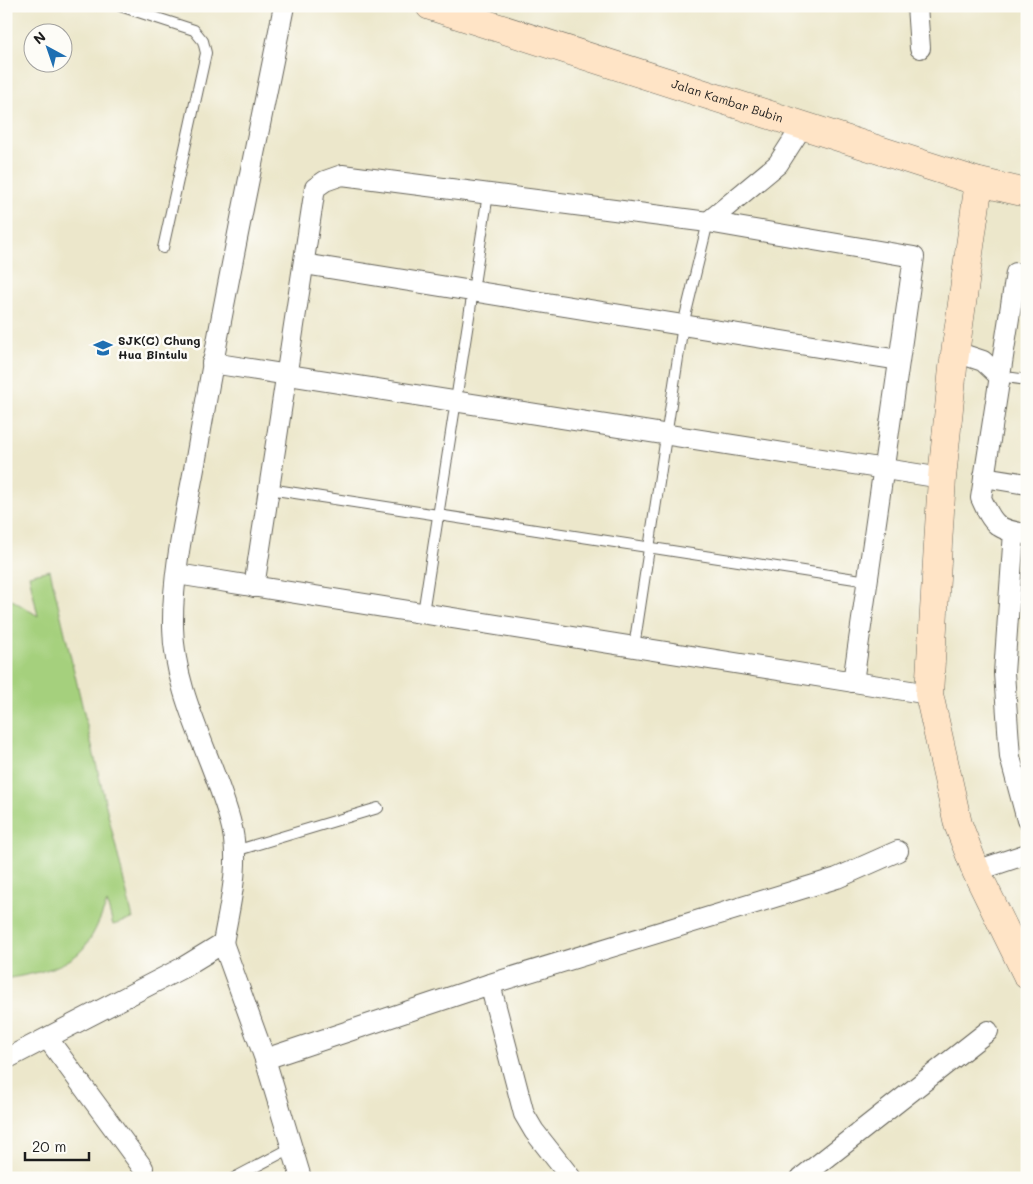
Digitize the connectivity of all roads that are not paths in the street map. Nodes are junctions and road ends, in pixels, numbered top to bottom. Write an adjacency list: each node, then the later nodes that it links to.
1 (120, 6): 11 (lane)
2 (284, 6): 18 (street)
3 (430, 6): 6 (street, Jalan Kambar Bubin)
4 (917, 6): 5 (street)
5 (920, 48)
6 (803, 125): 7 (street, Jalan Kambar Bubin); 10 (street)
7 (979, 182): 8 (street, Jalan Kambar Bubin); 16 (street)
8 (1027, 192)
9 (488, 194): 10 (street); 12 (street); 14 (lane)
10 (708, 222): 15 (lane); 17 (street)
11 (163, 248)
12 (304, 264): 14 (street); 19 (street)
13 (1027, 275): 20 (street)
14 (475, 291): 15 (street); 22 (lane)
15 (683, 325): 17 (street); 23 (lane)
16 (956, 352): 20 (street); 26 (street)
17 (899, 360): 24 (street)
18 (212, 362): 19 (street); 32 (street)
19 (287, 374): 22 (street); 28 (street)
20 (999, 376): 21 (lane); 25 (street)
21 (1027, 380)
22 (456, 401): 23 (street); 29 (lane)
23 (666, 434): 24 (street); 31 (lane)
24 (884, 469): 26 (street); 33 (street)
25 (984, 476): 27 (street); 30 (street)
26 (942, 478): 38 (street)
27 (1027, 484)
28 (269, 489): 29 (lane); 34 (street)
29 (438, 515): 31 (lane); 35 (lane)
30 (1020, 533): 40 (street)
31 (649, 547): 33 (lane); 36 (lane)
32 (177, 574): 34 (street); 41 (street)
33 (868, 581): 37 (street)
34 (254, 587): 35 (street)
35 (423, 613): 36 (street)
36 (634, 647): 37 (street)
37 (853, 682): 38 (street)
38 (929, 694): 44 (street)
39 (378, 808): 41 (lane)
40 (1027, 820)
41 (235, 851): 45 (street)
42 (898, 851): 47 (street)
43 (1027, 854): 44 (street)
44 (976, 871): 46 (street)
45 (223, 944): 49 (street); 51 (street)
46 (1027, 975)
47 (490, 984): 51 (street); 56 (street)
48 (988, 1031): 57 (street)
49 (48, 1039): 50 (street); 53 (street)
50 (6, 1059)
51 (265, 1059): 52 (street)
52 (291, 1148): 54 (lane); 55 (street)
53 (142, 1168)
54 (234, 1178)
55 (301, 1178)
56 (571, 1178)
57 (801, 1178)

